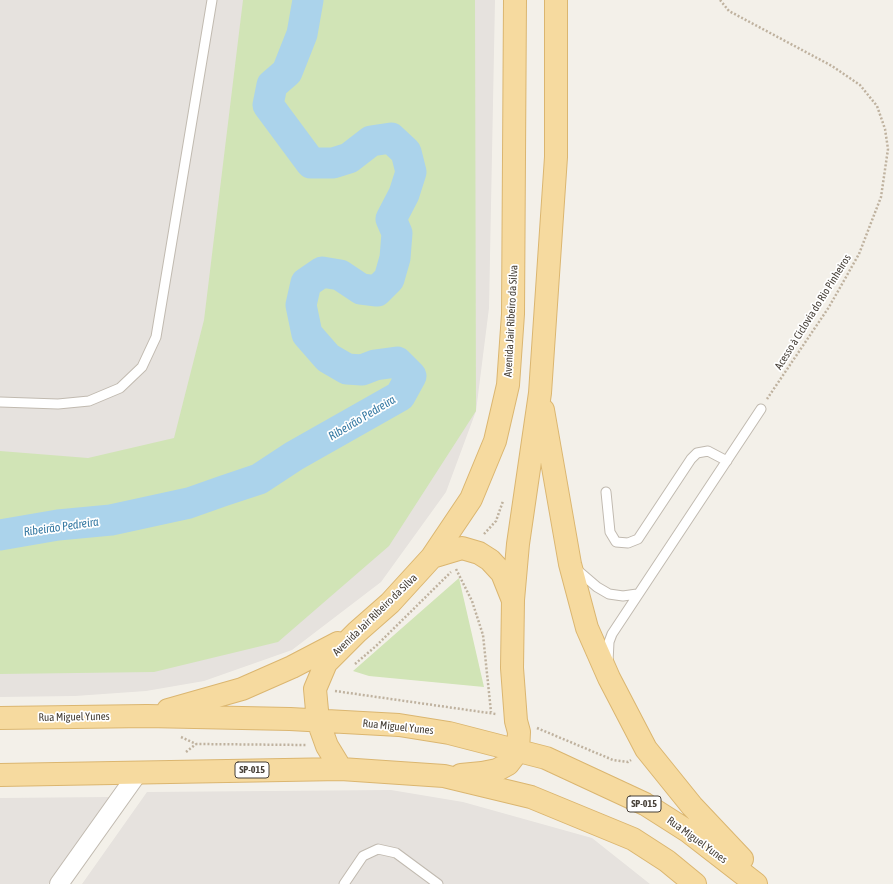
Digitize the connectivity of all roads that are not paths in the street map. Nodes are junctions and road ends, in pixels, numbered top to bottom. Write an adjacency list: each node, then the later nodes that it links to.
1 (212, 0): 5 (lane)
2 (515, 0): 9 (main road, Avenida Jair Ribeiro da Silva)
3 (556, 0): 4 (main road)
4 (540, 393): 10 (main road); 12 (main road)
5 (0, 402)
6 (763, 405): 7 (lane)
7 (727, 461): 8 (lane); 11 (lane)
8 (606, 492)
9 (432, 557): 12 (main road); 13 (main road, Avenida Jair Ribeiro da Silva)
10 (570, 564): 11 (lane); 14 (main road)
11 (637, 594): 14 (lane)
12 (513, 600): 18 (main road)
13 (356, 632): 15 (main road); 17 (main road, Avenida Jair Ribeiro da Silva)
14 (609, 678): 28 (main road)
15 (147, 716): 16 (main road, Rua Miguel Yunes / SP-015); 17 (main road, Rua Miguel Yunes / SP-015)
16 (0, 718)
17 (318, 721): 18 (main road, Rua Miguel Yunes / SP-015); 19 (main road, Avenida Jair Ribeiro da Silva)
18 (518, 751): 22 (main road); 27 (main road, Rua Miguel Yunes / SP-015)
19 (341, 769): 20 (main road, SP-015); 22 (main road, SP-015)
20 (138, 773): 21 (main road, SP-015); 23 (street)
21 (0, 775)
22 (444, 776): 26 (main road, SP-015)
23 (59, 884)
24 (344, 884): 25 (lane)
25 (438, 884)
26 (695, 884)
27 (756, 884)
28 (765, 884)

